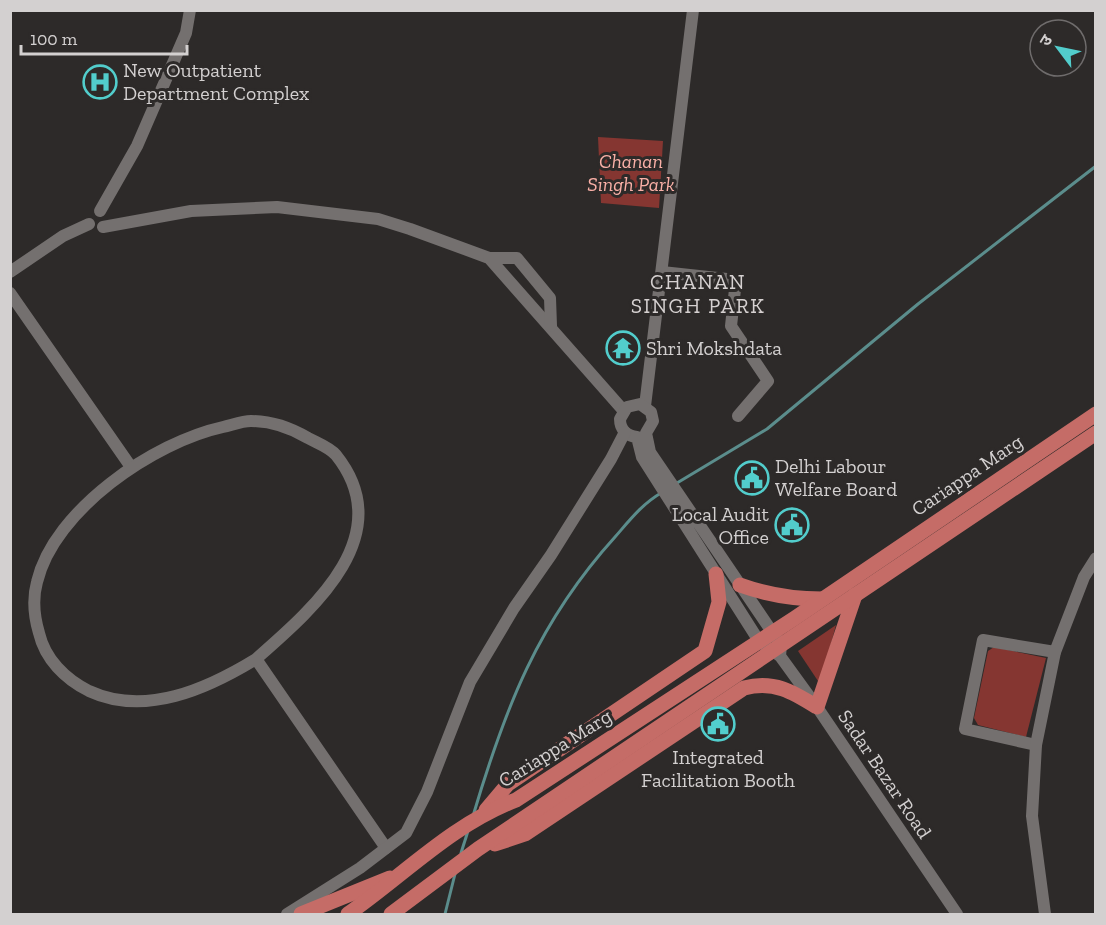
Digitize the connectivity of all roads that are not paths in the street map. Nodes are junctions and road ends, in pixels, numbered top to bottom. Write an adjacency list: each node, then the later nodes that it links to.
1 (190, 10): 3 (street)
2 (693, 10): 8 (street)
3 (100, 211)
4 (89, 224): 7 (street)
5 (103, 226): 6 (street)
6 (489, 258): 10 (street); 10 (street)
7 (10, 272)
8 (662, 272): 11 (street); 14 (street)
9 (10, 292): 18 (street)
10 (551, 326): 12 (street)
11 (645, 406): 12 (street); 17 (street)
12 (623, 410): 15 (street)
13 (1095, 414): 19 (main road, Cariappa Marg)
14 (738, 416)
15 (625, 432): 17 (street); 34 (street)
16 (1095, 433): 21 (main road, Cariappa Marg)
17 (642, 435): 20 (street)
18 (131, 467): 30 (street); 30 (street)
19 (981, 491): 21 (main road); 26 (main road, Cariappa Marg)
20 (679, 504): 23 (street); 24 (street, Sadar Bazar Road)
21 (990, 504): 25 (main road, Cariappa Marg)
22 (1095, 558): 29 (street)
23 (716, 574): 27 (street); 33 (main road)
24 (740, 585): 26 (main road); 28 (street, Sadar Bazar Road)
25 (855, 595): 28 (main road, Cariappa Marg); 31 (main road)
26 (822, 599): 28 (main road, Cariappa Marg)
27 (759, 641): 28 (main road, Cariappa Marg); 33 (main road, Cariappa Marg)
28 (776, 646): 31 (street, Sadar Bazar Road); 35 (main road, Cariappa Marg)
29 (1054, 652): 32 (street); 32 (street)
30 (256, 658): 34 (street)
31 (817, 707): 35 (main road); 41 (street, Sadar Bazar Road)
32 (1036, 745): 42 (street)
33 (484, 812): 36 (main road, Cariappa Marg)
34 (386, 848): 38 (street)
35 (478, 849): 37 (main road, Cariappa Marg)
36 (402, 874): 39 (main road); 40 (main road, Cariappa Marg)
37 (393, 913)
38 (286, 915)
39 (301, 915)
40 (348, 915)
41 (957, 915)
42 (1045, 915)

